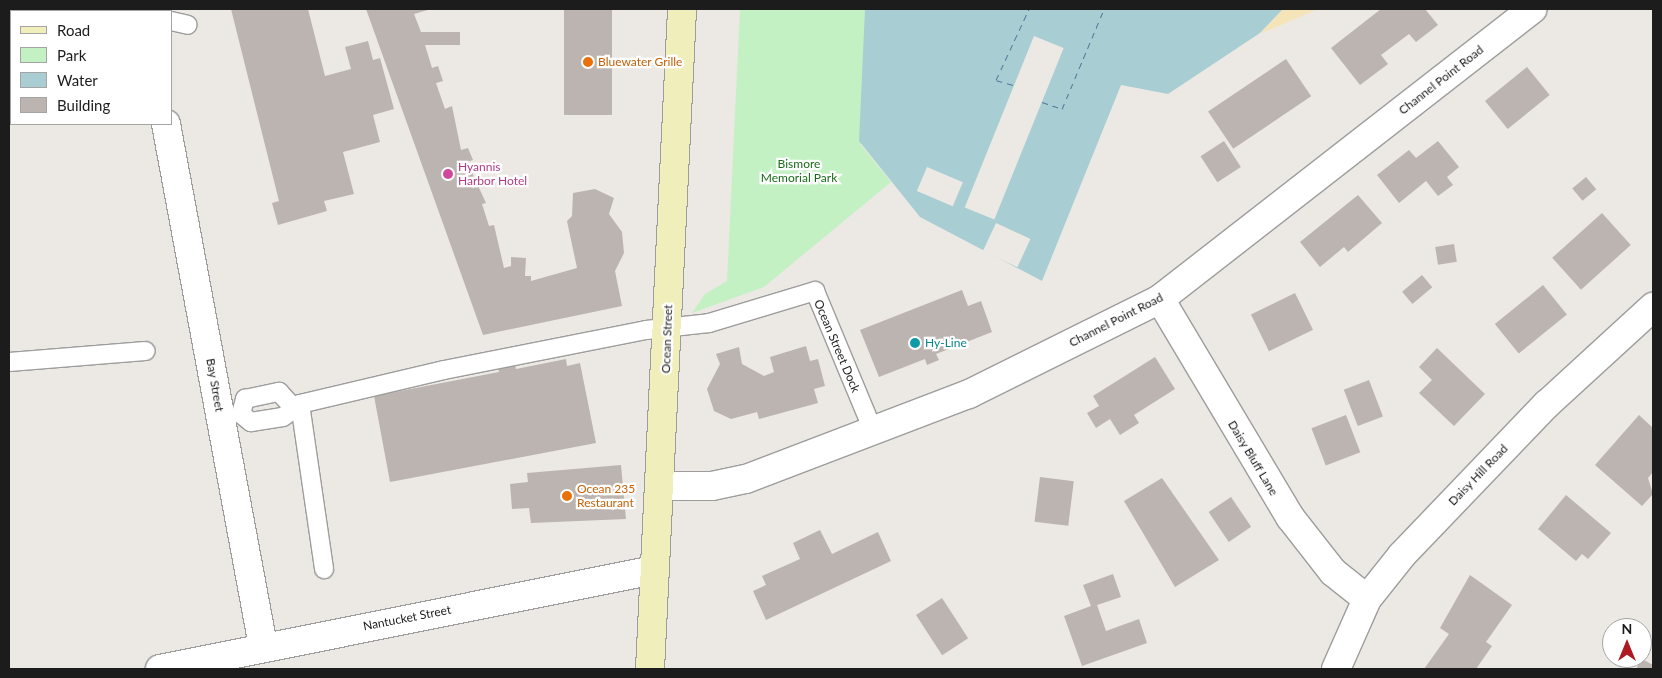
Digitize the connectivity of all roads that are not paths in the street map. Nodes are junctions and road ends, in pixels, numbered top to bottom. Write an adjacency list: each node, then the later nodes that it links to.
1 (682, 9): 6 (main road, Ocean Street)
2 (1533, 9): 4 (street, Channel Point Road)
3 (166, 125): 10 (street, Bay Street)
4 (1160, 299): 11 (street, Channel Point Road); 15 (street, Daisy Bluff Lane)
5 (1653, 307): 15 (street, Daisy Hill Road)
6 (668, 328): 9 (lane); 11 (lane, Ocean Street Dock); 12 (main road, Ocean Street)
7 (146, 351): 8 (lane)
8 (9, 362)
9 (296, 406): 10 (lane); 10 (lane); 13 (lane)
10 (231, 415): 16 (street, Bay Street)
11 (873, 430): 12 (street, Channel Point Road)
12 (659, 486): 14 (main road, Ocean Street)
13 (324, 569)
14 (654, 570): 16 (street, Nantucket Street); 18 (main road, Ocean Street)
15 (1367, 599): 19 (street, Daisy Hill Road)
16 (263, 646): 17 (street, Nantucket Street)
17 (160, 669)
18 (650, 669)
19 (1336, 669)

